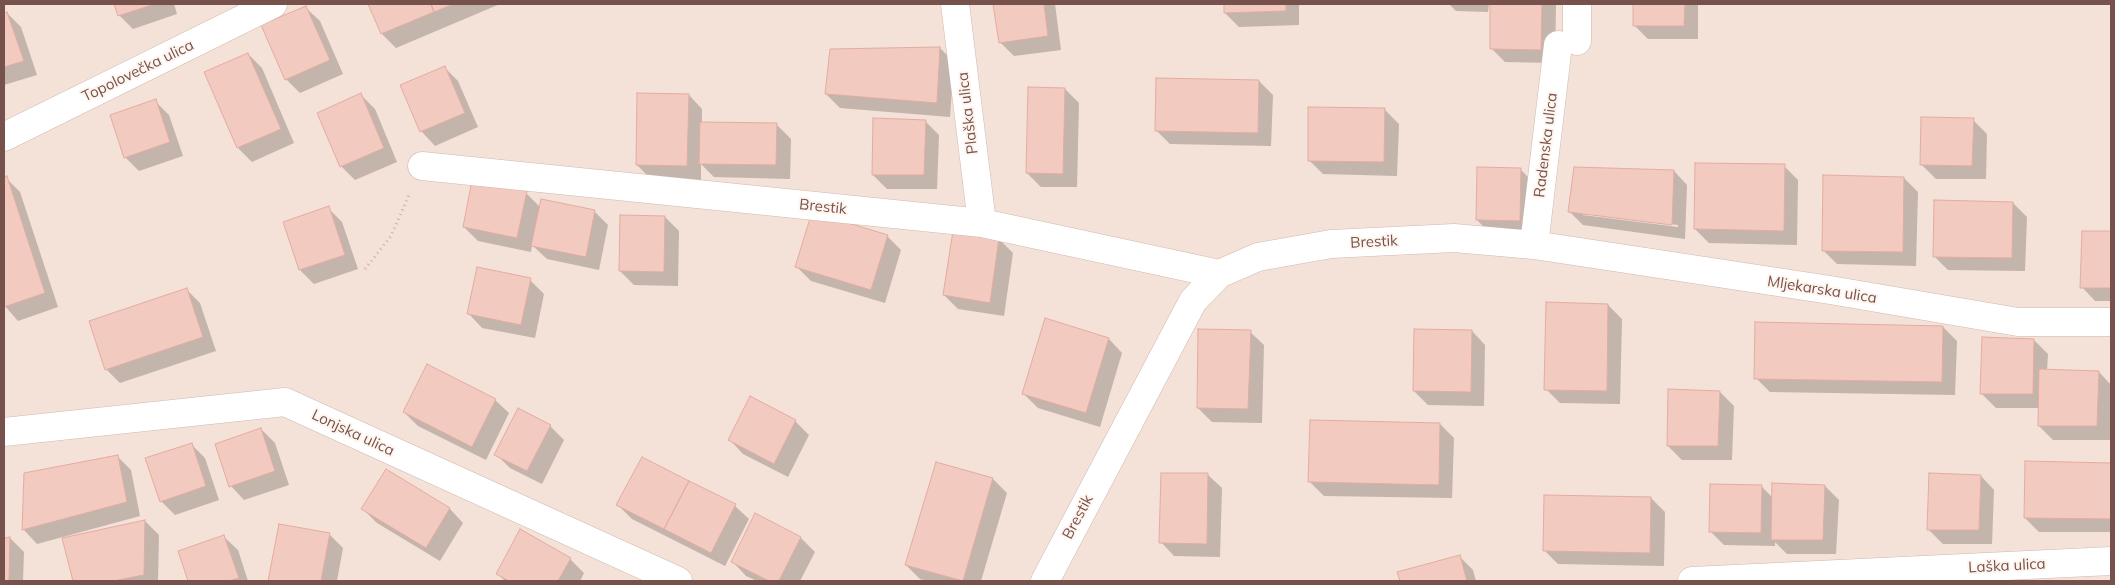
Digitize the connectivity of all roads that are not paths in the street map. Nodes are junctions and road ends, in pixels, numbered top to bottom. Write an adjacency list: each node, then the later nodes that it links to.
1 (273, 4): 4 (street, Topolovečka ulica)
2 (955, 4): 6 (street, Plaška ulica)
3 (1577, 4): 7 (street, Radenska ulica)
4 (4, 137)
5 (422, 166): 6 (street, Brestik)
6 (982, 223): 8 (street, Brestik)
7 (1534, 245): 8 (street, Brestik); 9 (street, Mljekarska ulica)
8 (1219, 274): 14 (street, Brestik)
9 (2111, 322)
10 (4, 432): 13 (street, Lonjska ulica)
11 (2111, 561): 12 (street, Laška ulica)
12 (1876, 577): 15 (street, Laška ulica)
13 (678, 581)
14 (1045, 581)
15 (1692, 581)

